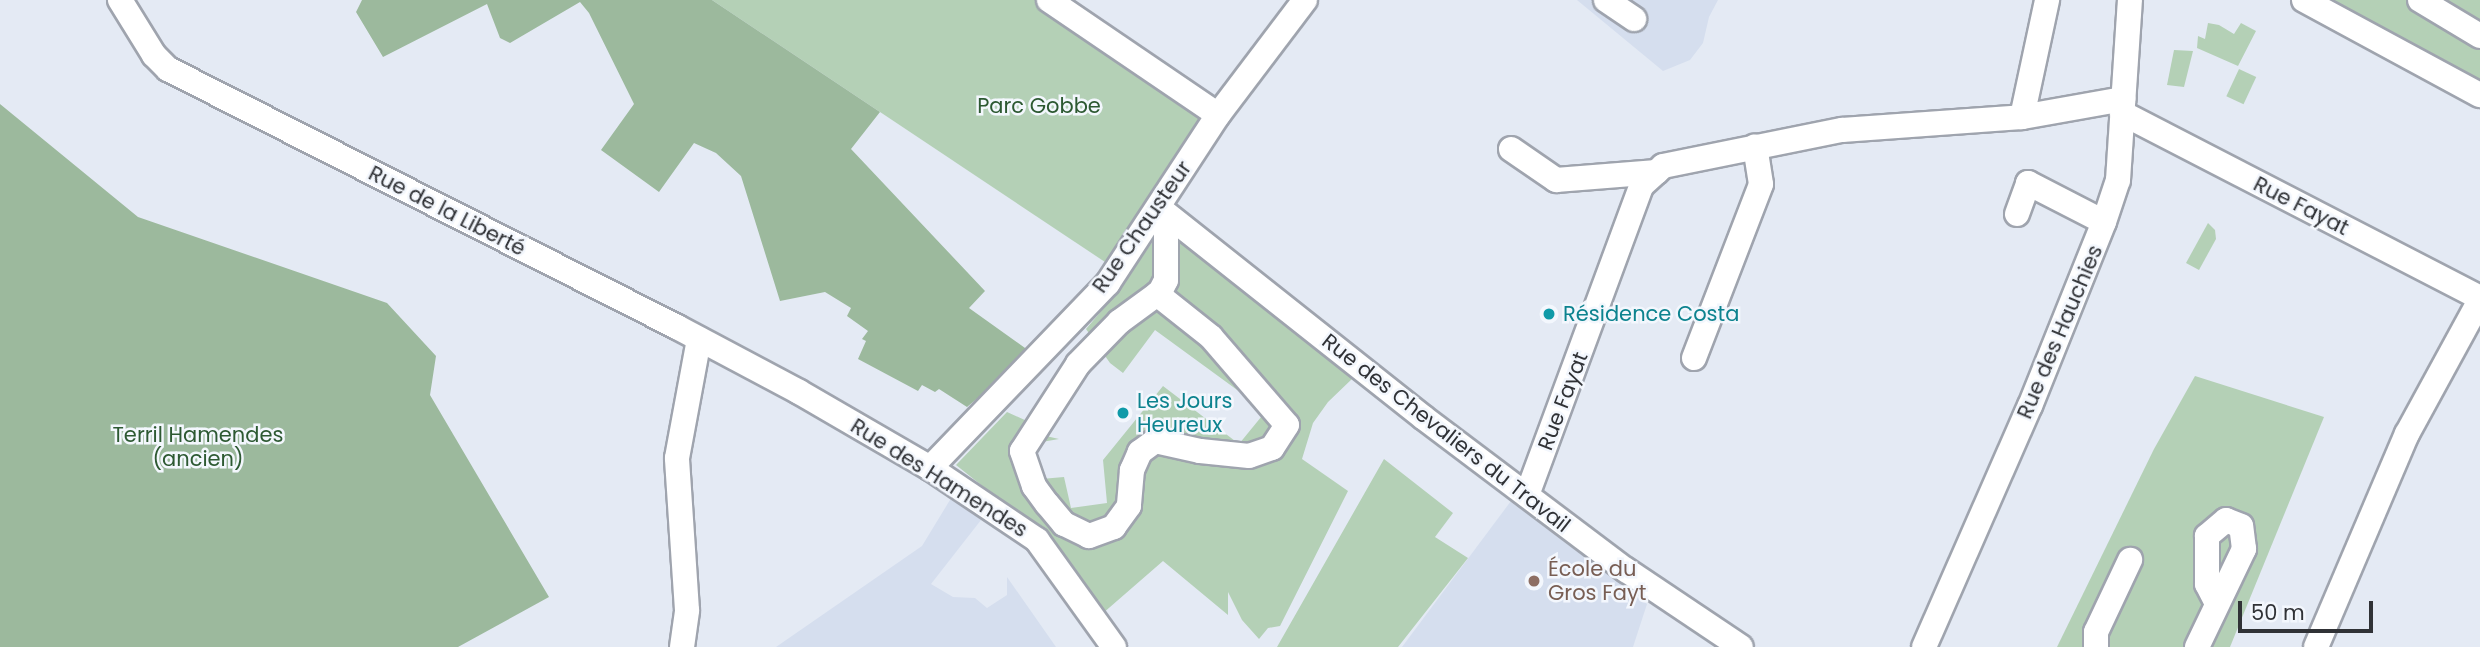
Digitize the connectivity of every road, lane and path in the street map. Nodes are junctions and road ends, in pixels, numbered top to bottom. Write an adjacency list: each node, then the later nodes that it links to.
1 (120, 0): 23 (street, Rue de la Liberté)
2 (1049, 0): 13 (street)
3 (1305, 0): 13 (street, Rue Chausteur)
4 (1606, 0): 9 (street)
5 (2046, 0): 14 (street)
6 (2130, 0): 12 (street, Rue des Hauchies)
7 (2304, 0): 11 (street)
8 (2420, 0): 10 (street)
9 (1634, 19)
10 (2480, 36)
11 (2480, 95)
12 (2123, 106): 14 (street); 20 (street, Rue des Hauchies); 22 (street, Rue Fayat)
13 (1218, 115): 18 (street, Rue Chausteur)
14 (2022, 117): 15 (street)
15 (1755, 146): 17 (street); 24 (street)
16 (1511, 149): 17 (street)
17 (1657, 172): 27 (street, Rue Fayat)
18 (1158, 208): 21 (street); 26 (street, Rue Chausteur); 27 (street, Rue des Chevaliers du Travail)
19 (2017, 214): 20 (street)
20 (2104, 222): 33 (street, Rue des Hauchies)
21 (1157, 294): 21 (street)
22 (2480, 299): 36 (street)
23 (699, 339): 25 (street, Rue de la Liberté); 30 (street)
24 (1694, 358)
25 (799, 392): 26 (street, Rue des Hamendes)
26 (930, 468): 31 (street, Rue des Hamendes)
27 (1527, 495): 32 (street, Rue des Chevaliers du Travail)
28 (2130, 560): 34 (street)
29 (2217, 604): 35 (street)
30 (682, 647)
31 (1114, 647)
32 (1741, 647)
33 (1924, 647)
34 (2096, 647)
35 (2197, 647)
36 (2316, 647)

